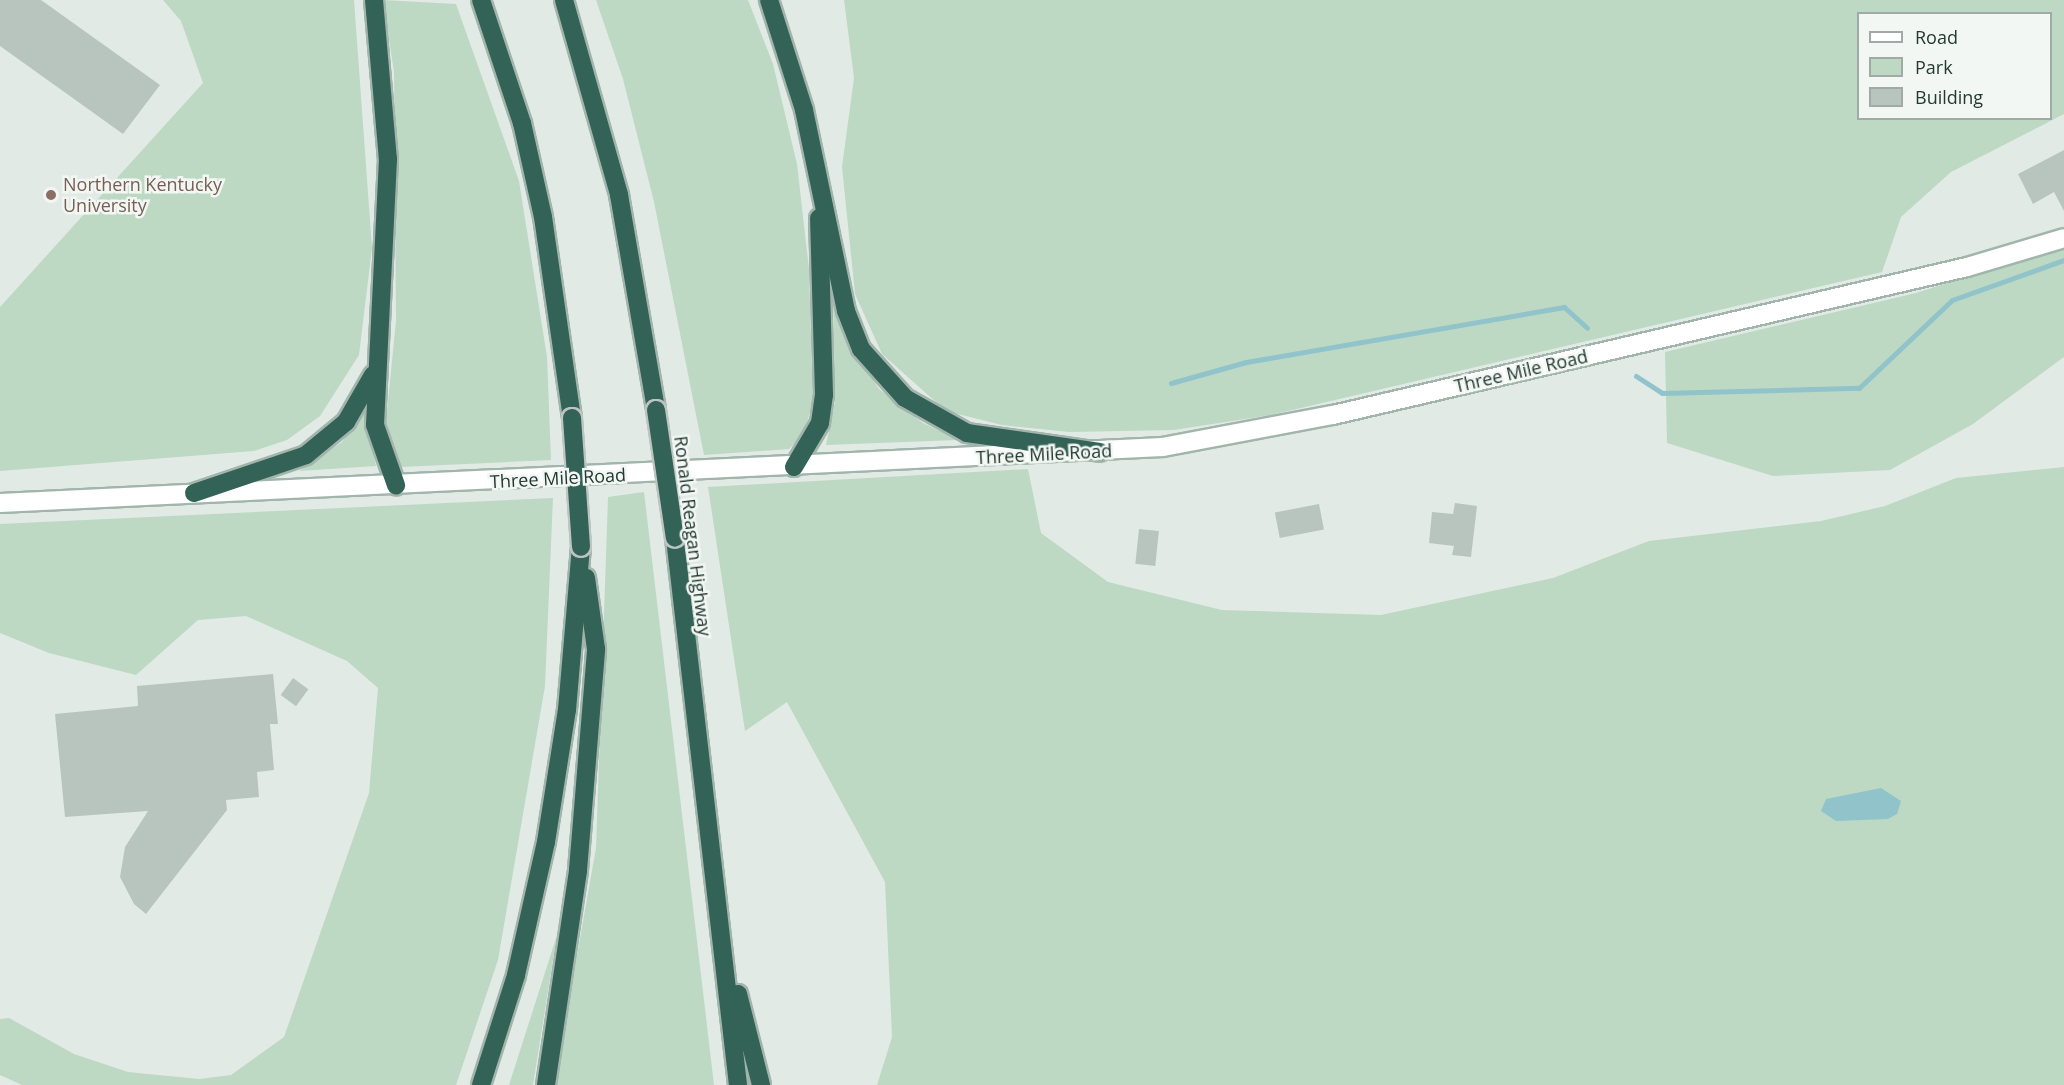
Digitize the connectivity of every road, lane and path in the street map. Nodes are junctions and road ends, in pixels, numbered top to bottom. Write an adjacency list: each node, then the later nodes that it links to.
1 (374, 0): 7 (highway)
2 (481, 0): 13 (highway, bridge)
3 (564, 0): 14 (highway, Ronald Reagan Highway, bridge)
4 (769, 0): 5 (highway)
5 (820, 192): 8 (highway); 9 (highway)
6 (2064, 238): 8 (street, Three Mile Road)
7 (376, 368): 10 (highway); 11 (highway)
8 (1100, 452): 9 (street, Three Mile Road)
9 (794, 467): 10 (street, Three Mile Road)
10 (396, 485): 11 (street, Three Mile Road)
11 (194, 493): 12 (street, Three Mile Road)
12 (0, 504)
13 (581, 547): 15 (highway); 16 (highway)
14 (720, 925): 17 (highway, Ronald Reagan Highway); 18 (highway)
15 (482, 1085)
16 (546, 1085)
17 (738, 1085)
18 (761, 1085)

